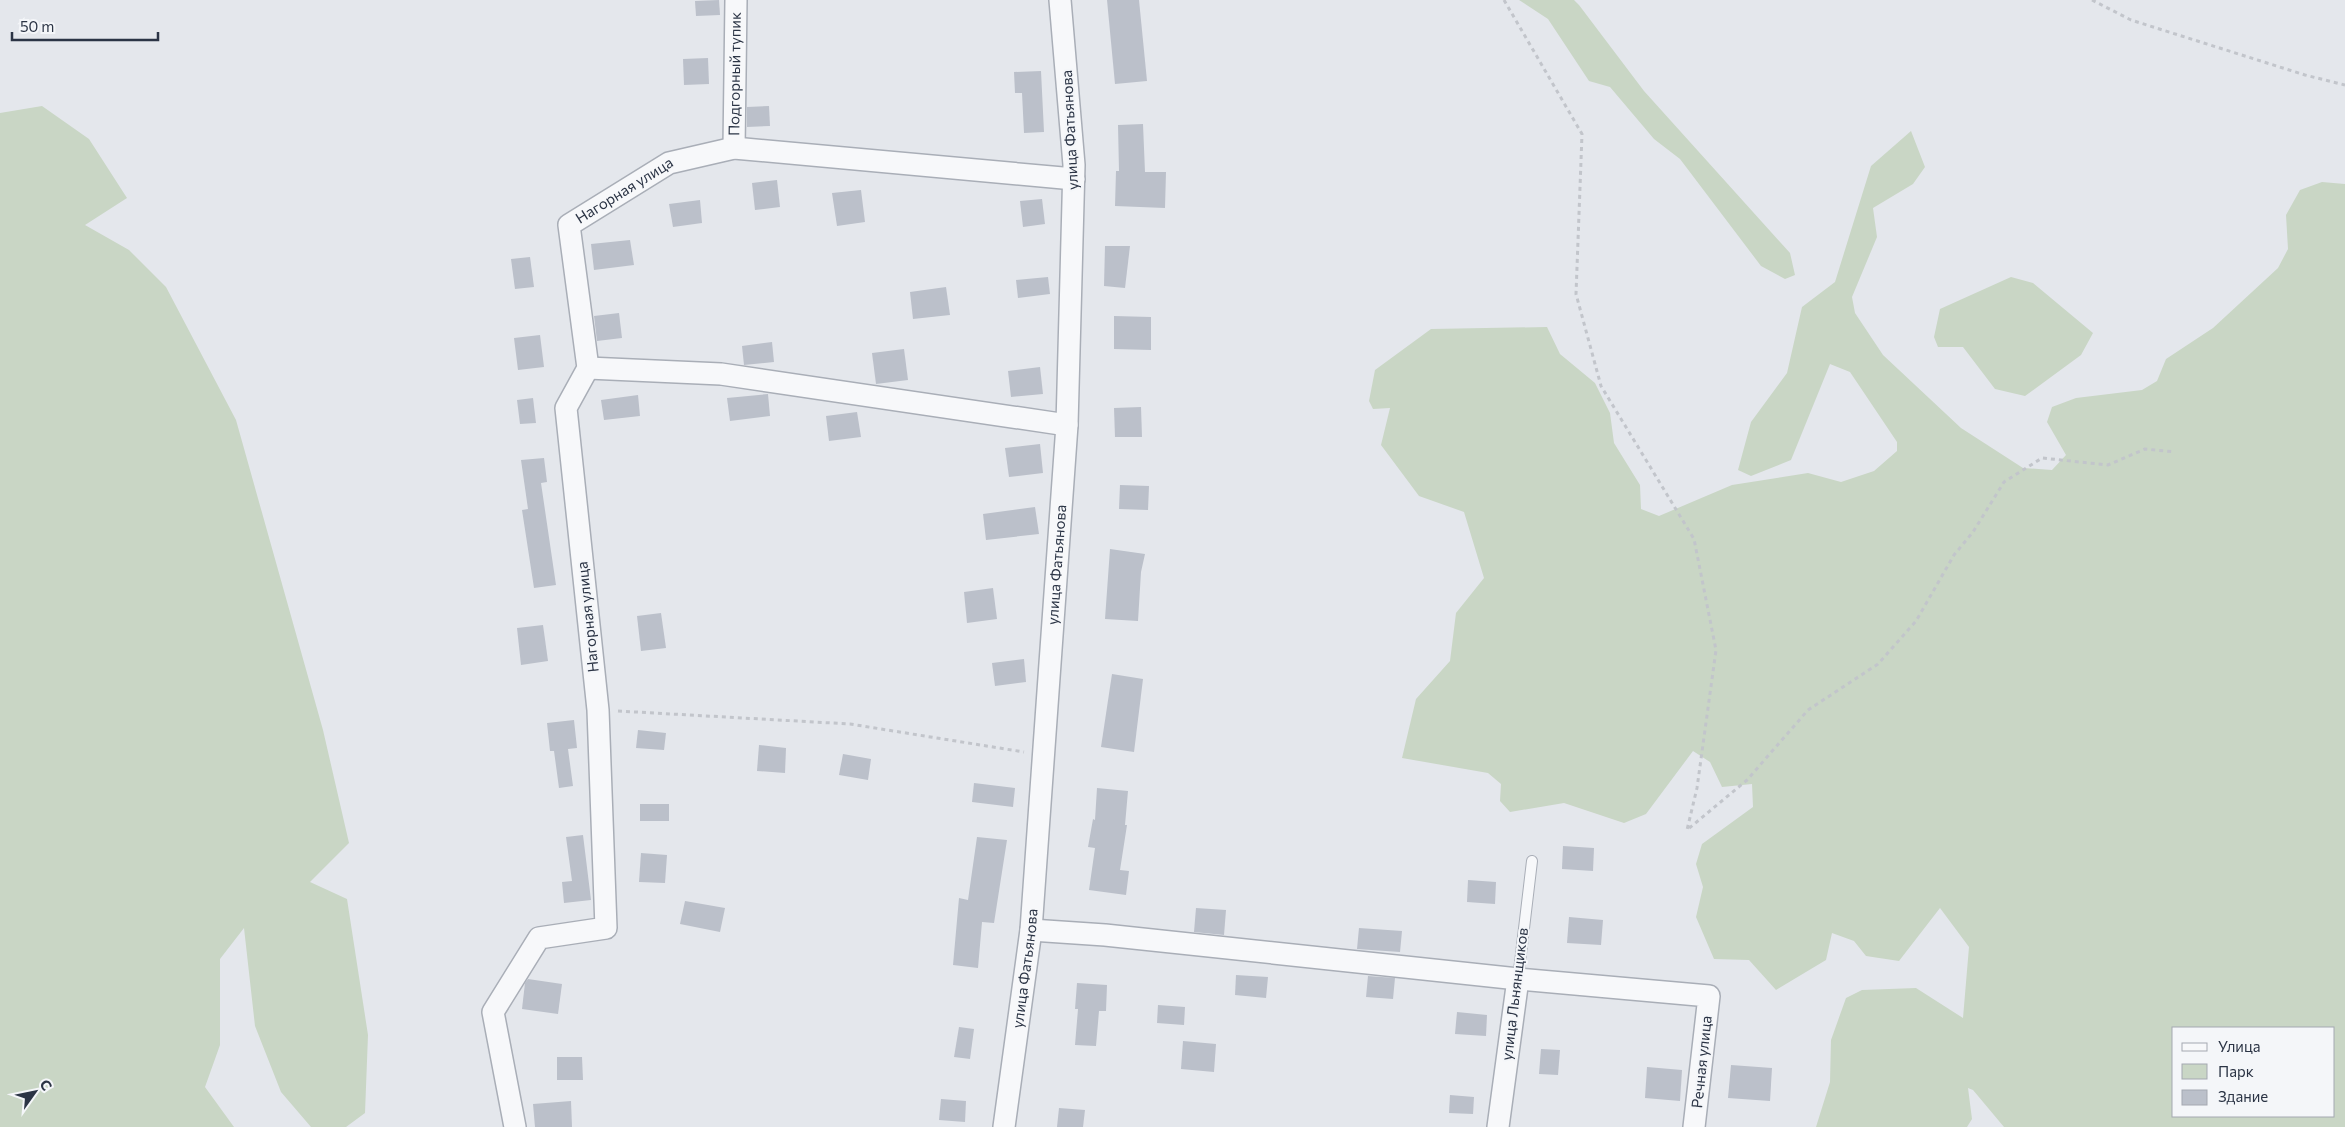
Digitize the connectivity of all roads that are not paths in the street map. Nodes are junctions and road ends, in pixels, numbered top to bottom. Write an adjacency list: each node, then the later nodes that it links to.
1 (736, 0): 3 (street, Подгорный тупик)
2 (1060, 0): 4 (street, улица Фатьянова)
3 (734, 148): 4 (street); 5 (street, Нагорная улица)
4 (1074, 179): 6 (street, улица Фатьянова)
5 (588, 368): 6 (street); 10 (street, Нагорная улица)
6 (1067, 425): 8 (street, улица Фатьянова)
7 (1532, 861): 9 (lane, улица Льнянщиков)
8 (1031, 930): 9 (street); 11 (street, улица Фатьянова)
9 (1518, 979): 12 (street, улица Льнянщиков); 13 (street, Речная улица)
10 (515, 1127)
11 (1004, 1127)
12 (1498, 1127)
13 (1694, 1127)

